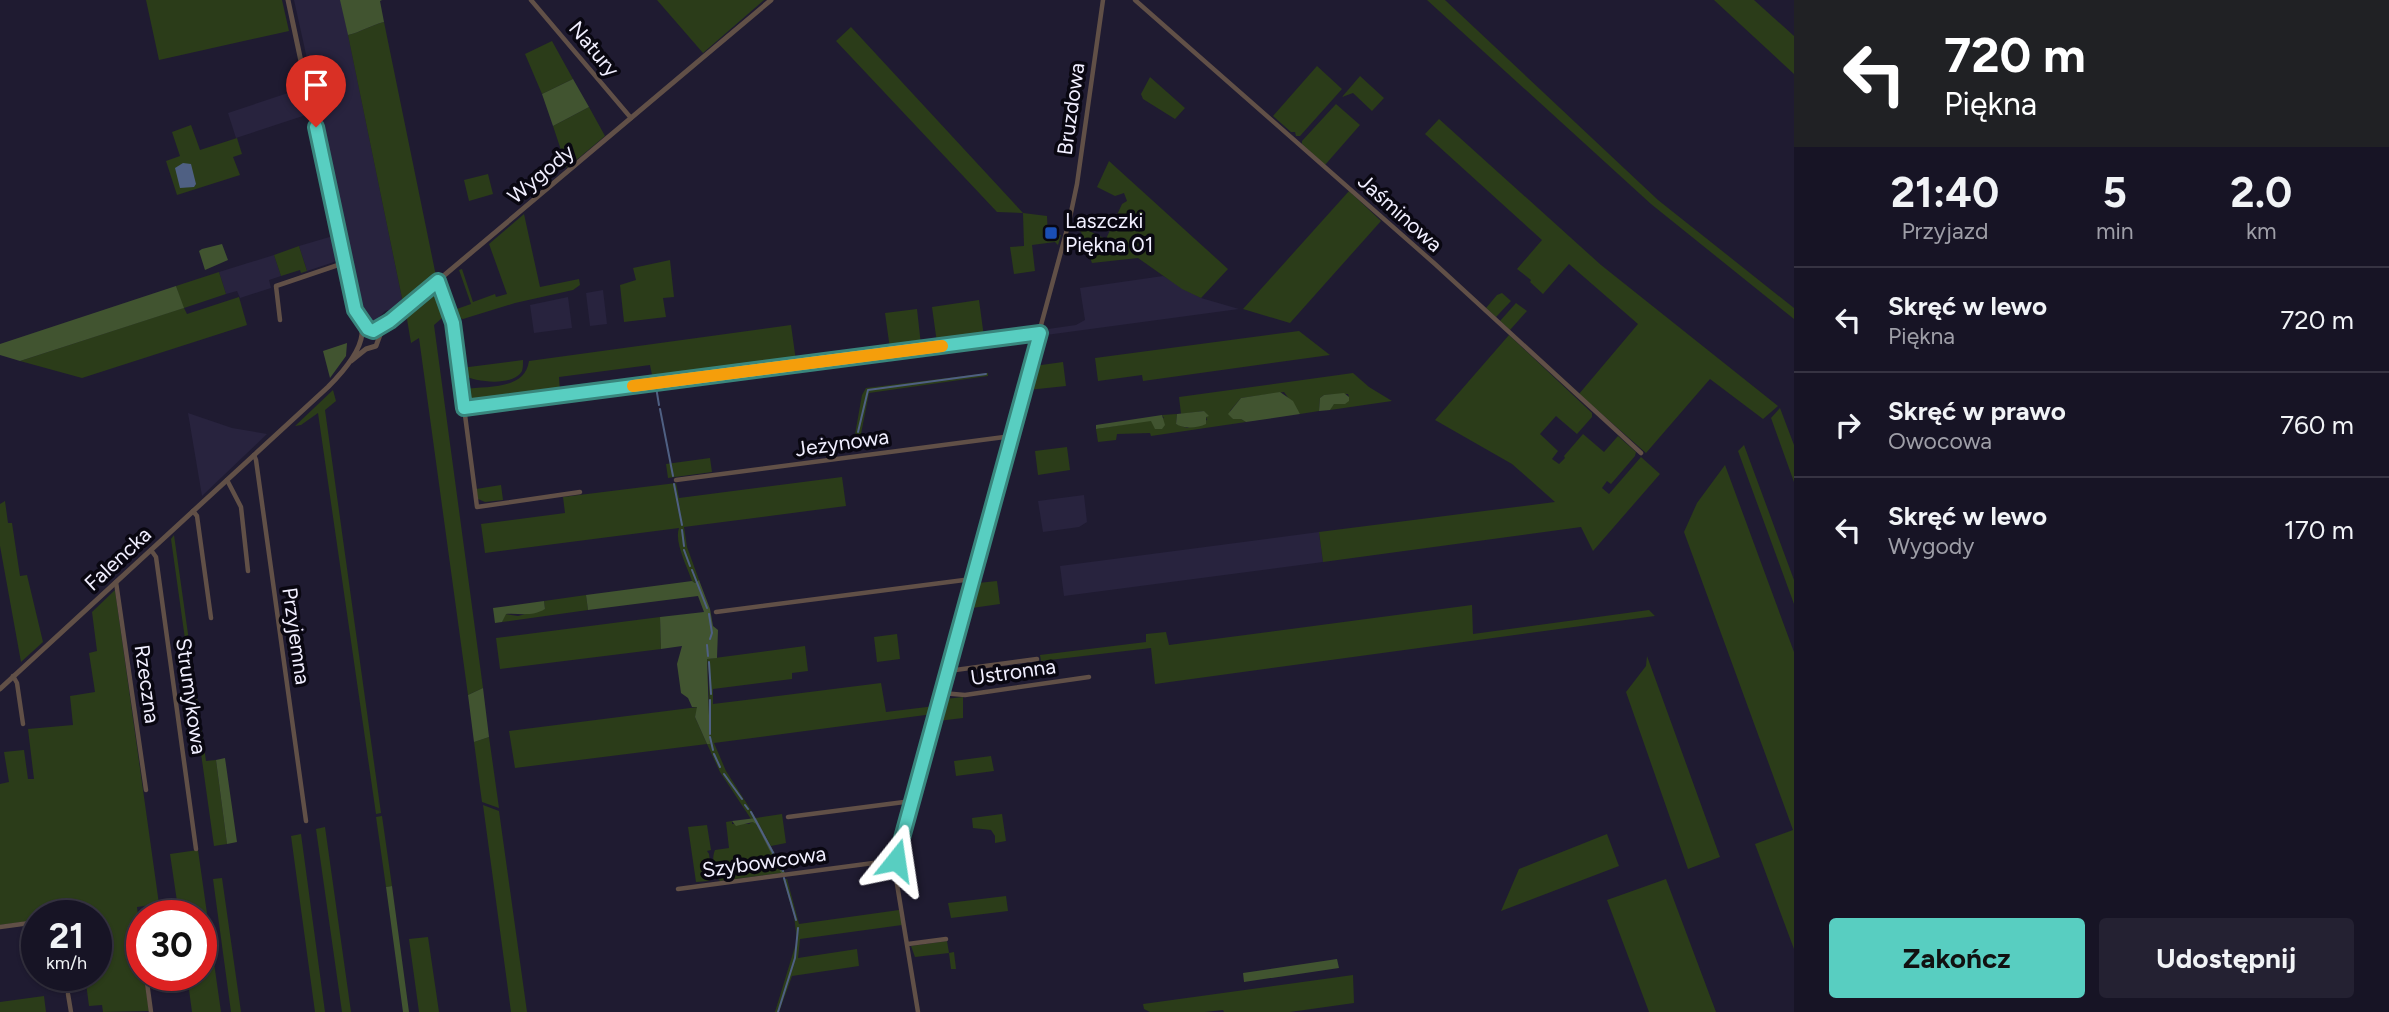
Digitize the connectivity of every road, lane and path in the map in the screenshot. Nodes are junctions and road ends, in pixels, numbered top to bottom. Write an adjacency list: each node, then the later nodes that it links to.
1 (288, 0): 7 (street)
2 (531, 0): 6 (street, Natury)
3 (771, 0): 6 (street, Wygody)
4 (1103, 0): 13 (street, Bruzdowa)
5 (1135, 0): 21 (street, Jaśminowa)
6 (632, 119): 8 (street, Wygody)
7 (345, 263): 9 (street); 10 (street)
8 (438, 281): 11 (street, Wygody); 19 (street)
9 (355, 310): 12 (street); 14 (street)
10 (281, 320)
11 (390, 321): 12 (street, Wygody); 15 (street, Wygody)
12 (371, 331): 14 (street); 15 (street)
13 (1040, 333): 19 (street); 20 (street, Bruzdowa)
14 (362, 334): 16 (street)
15 (378, 338): 17 (street)
16 (360, 343): 17 (street); 18 (street)
17 (366, 349): 18 (street)
18 (351, 361): 22 (street)
19 (464, 408): 25 (street)
20 (1012, 436): 24 (street, Jeżynowa); 29 (street, Bruzdowa)
21 (1641, 453)
22 (256, 454): 23 (street, Falencka); 43 (street, Przyjemna)
23 (227, 480): 26 (street, Falencka); 28 (street)
24 (676, 480)
25 (580, 492)
26 (193, 511): 27 (street, Falencka); 32 (street)
27 (151, 550): 30 (street, Falencka); 44 (street, Strumykowa)
28 (248, 571)
29 (973, 579): 31 (street); 34 (street, Bruzdowa)
30 (116, 582): 35 (street, Falencka); 40 (street, Rzeczna)
31 (716, 612)
32 (211, 618)
33 (1037, 659): 34 (street)
34 (948, 671): 38 (street, Bruzdowa)
35 (13, 676): 37 (street, Falencka); 39 (street)
36 (1089, 677): 38 (street, Ustronna)
37 (0, 689)
38 (942, 693): 41 (street, Bruzdowa)
39 (23, 724)
40 (146, 790)
41 (913, 801): 42 (street); 45 (street, Bruzdowa)
42 (788, 817)
43 (306, 821)
44 (196, 849)
45 (896, 860): 46 (street, Szybowcowa); 50 (street)
46 (678, 889)
47 (21, 924): 48 (street)
48 (0, 927)
49 (946, 939): 50 (street)
50 (908, 944): 55 (street)
51 (148, 991): 54 (street)
52 (68, 994): 53 (street)
53 (71, 1012)
54 (151, 1012)
55 (918, 1012)

